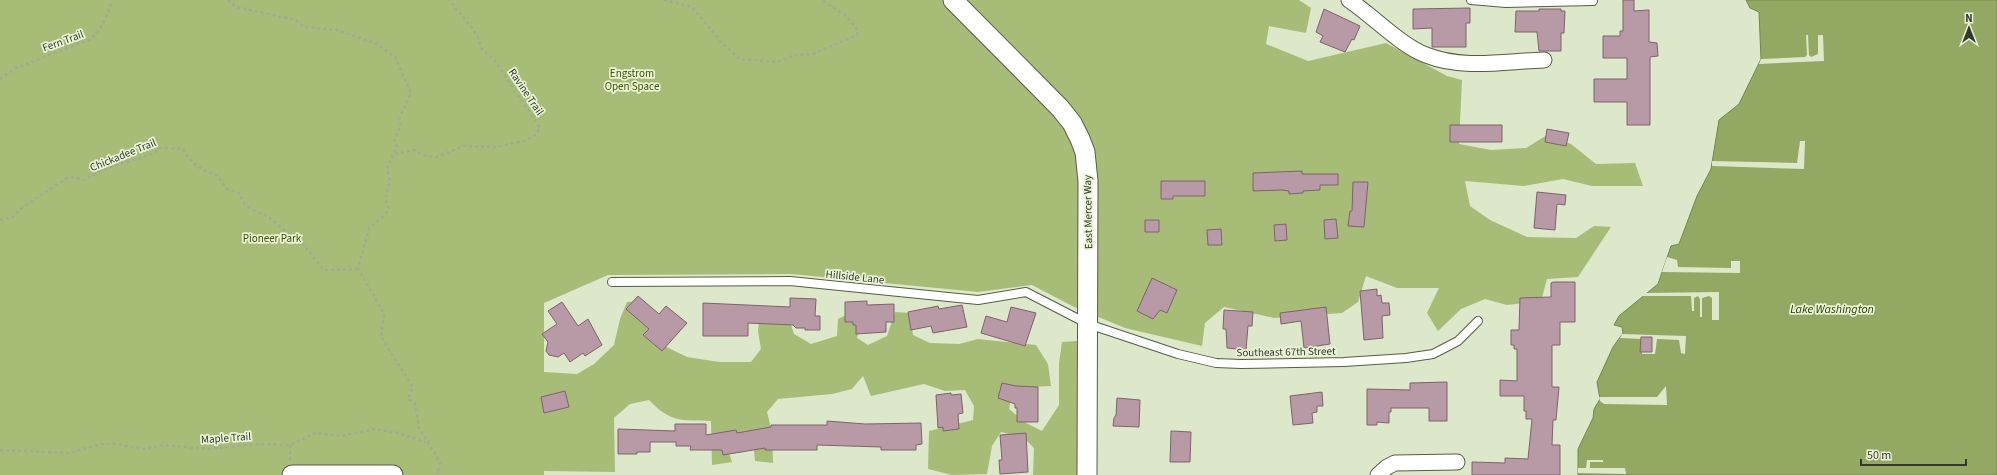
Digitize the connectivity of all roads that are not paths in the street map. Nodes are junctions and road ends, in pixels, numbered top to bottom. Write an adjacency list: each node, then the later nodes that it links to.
1 (953, 0): 8 (street, East Mercer Way)
2 (1349, 0): 5 (street)
3 (1471, 0): 4 (lane)
4 (1593, 1)
5 (1544, 60)
6 (612, 282): 8 (lane, Hillside Lane)
7 (1478, 321): 8 (lane, Southeast 67th Street)
8 (1088, 324): 12 (street, East Mercer Way)
9 (1457, 462): 13 (street)
10 (291, 467): 11 (street)
11 (393, 475)
12 (1087, 475)
13 (1378, 475)

